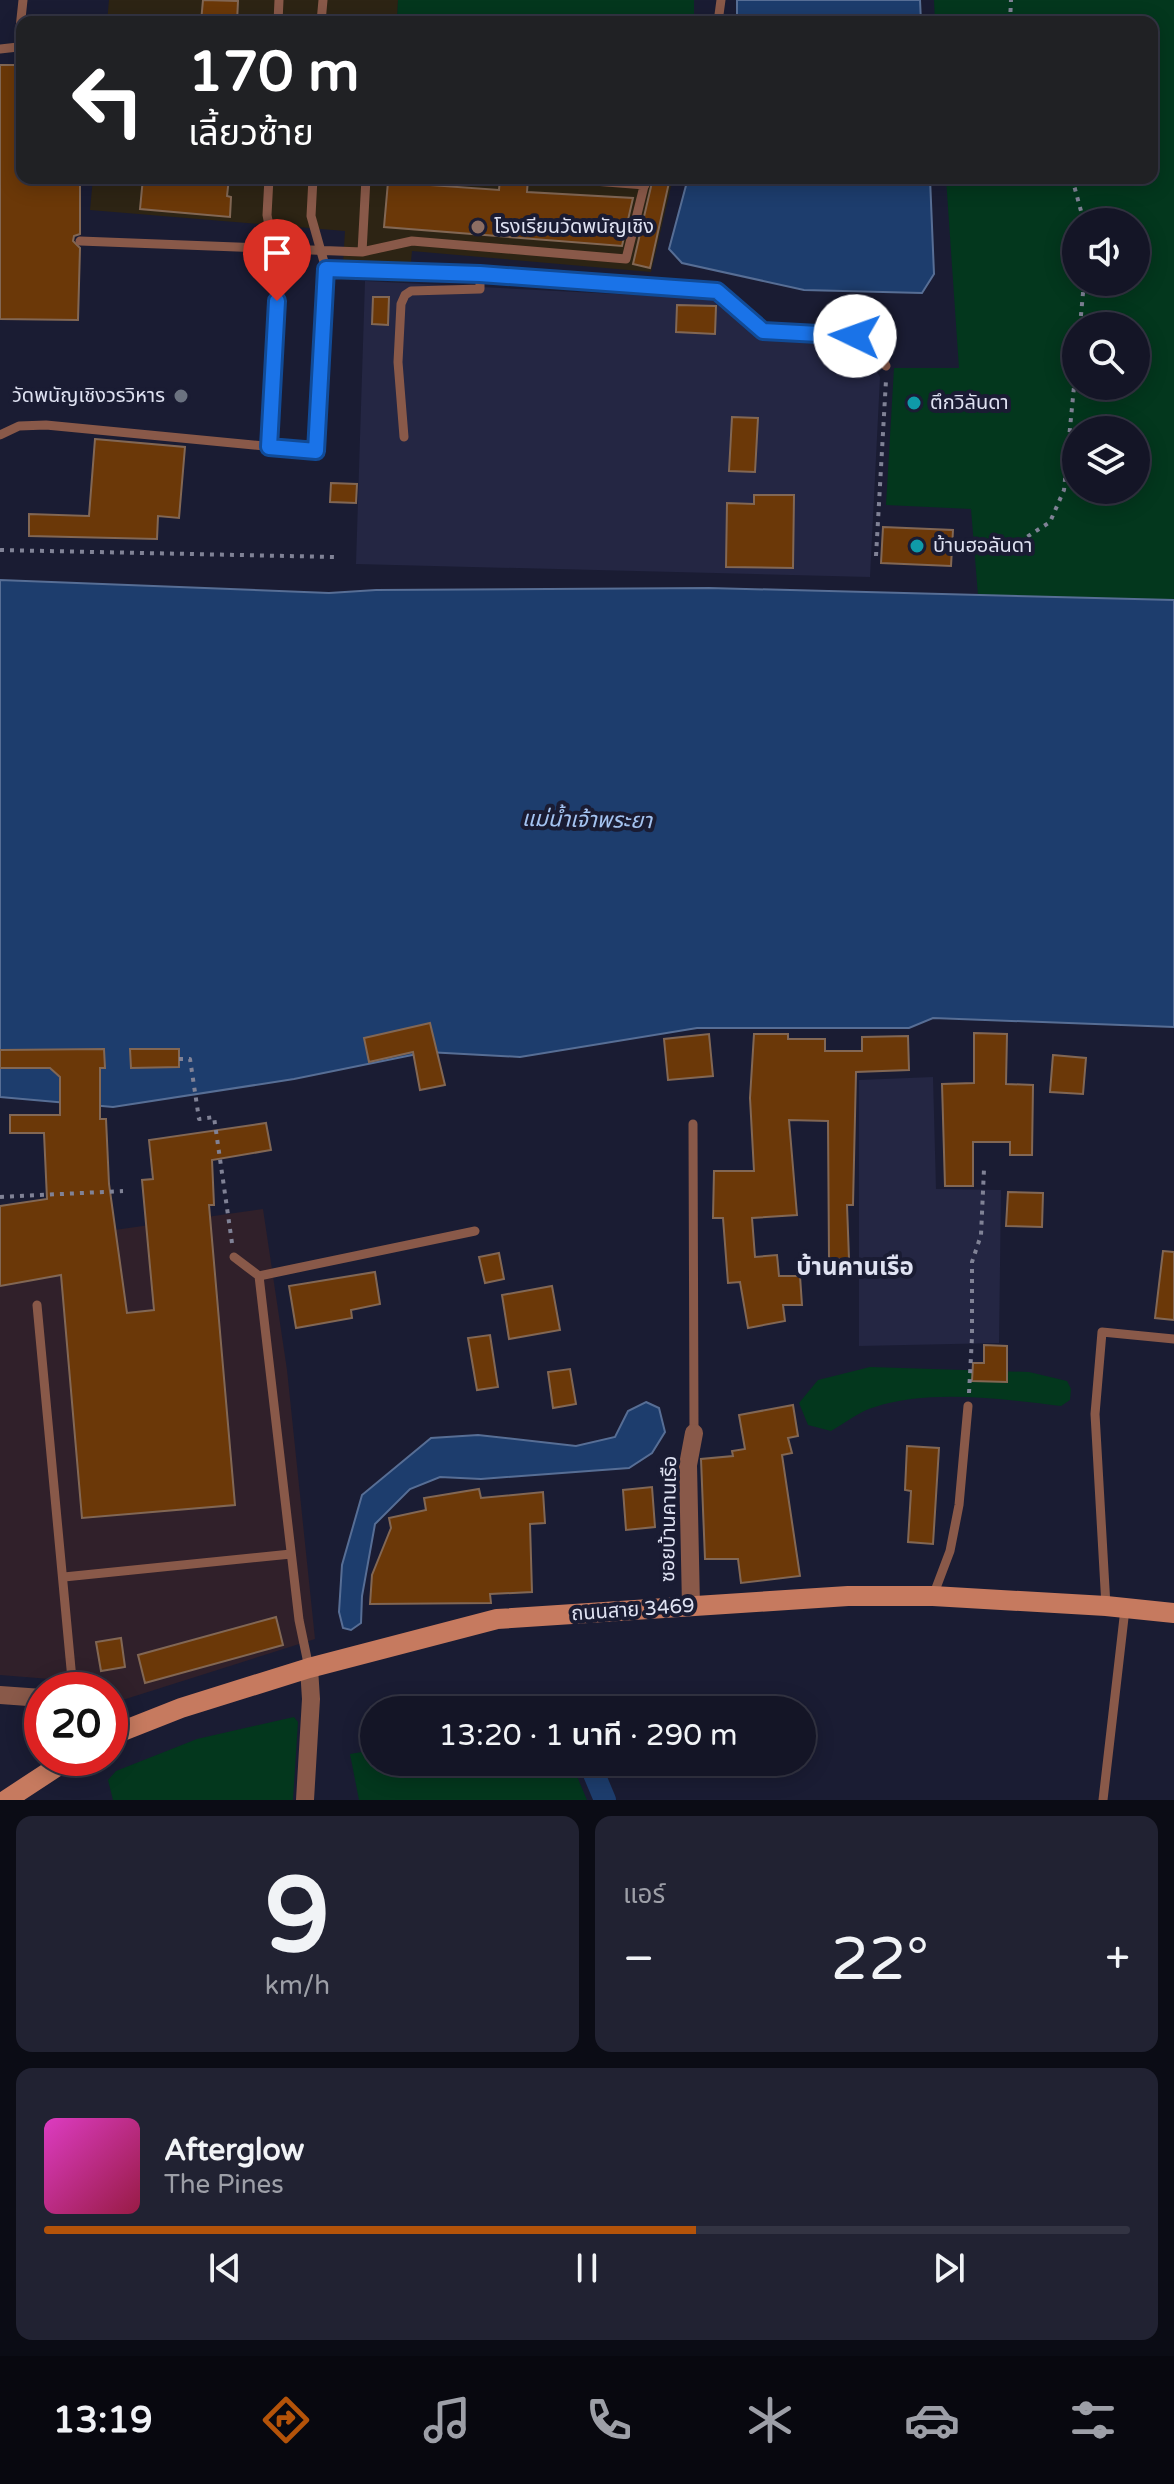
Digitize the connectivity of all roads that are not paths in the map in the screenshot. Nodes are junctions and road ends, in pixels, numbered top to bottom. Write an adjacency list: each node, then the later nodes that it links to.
1 (269, 184): 6 (lane)
2 (313, 184): 7 (lane)
3 (366, 184): 8 (lane)
4 (645, 184): 8 (lane)
5 (80, 241): 6 (lane)
6 (273, 248): 7 (lane); 14 (lane)
7 (320, 250): 8 (lane); 9 (lane)
8 (362, 252)
9 (326, 269): 10 (lane); 14 (lane)
10 (480, 274): 11 (lane); 13 (lane)
11 (886, 366)
12 (0, 435): 14 (lane)
13 (404, 437)
14 (269, 447)
15 (693, 1124): 22 (lane)
16 (475, 1231): 18 (lane)
17 (234, 1257): 18 (lane)
18 (259, 1276): 23 (lane)
19 (37, 1305): 24 (lane)
20 (1174, 1339): 27 (lane)
21 (968, 1406): 25 (lane)
22 (694, 1433): 26 (street, ซอยบ้านคานเรือ)
23 (291, 1554): 24 (lane); 29 (lane)
24 (64, 1577): 30 (lane)
25 (933, 1596): 26 (street, ถนนสาย 3469); 27 (street, ถนนสาย 3469)
26 (691, 1606): 29 (street, ถนนสาย 3469)
27 (1116, 1606): 28 (street, ถนนสาย 3469); 37 (lane)
28 (1174, 1613)
29 (309, 1668): 33 (street, ถนนสาย 3469); 36 (street)
30 (72, 1672)
31 (0, 1695): 32 (street)
32 (24, 1697)
33 (128, 1725)
34 (43, 1776): 35 (street)
35 (6, 1800)
36 (305, 1800)
37 (1103, 1800)

